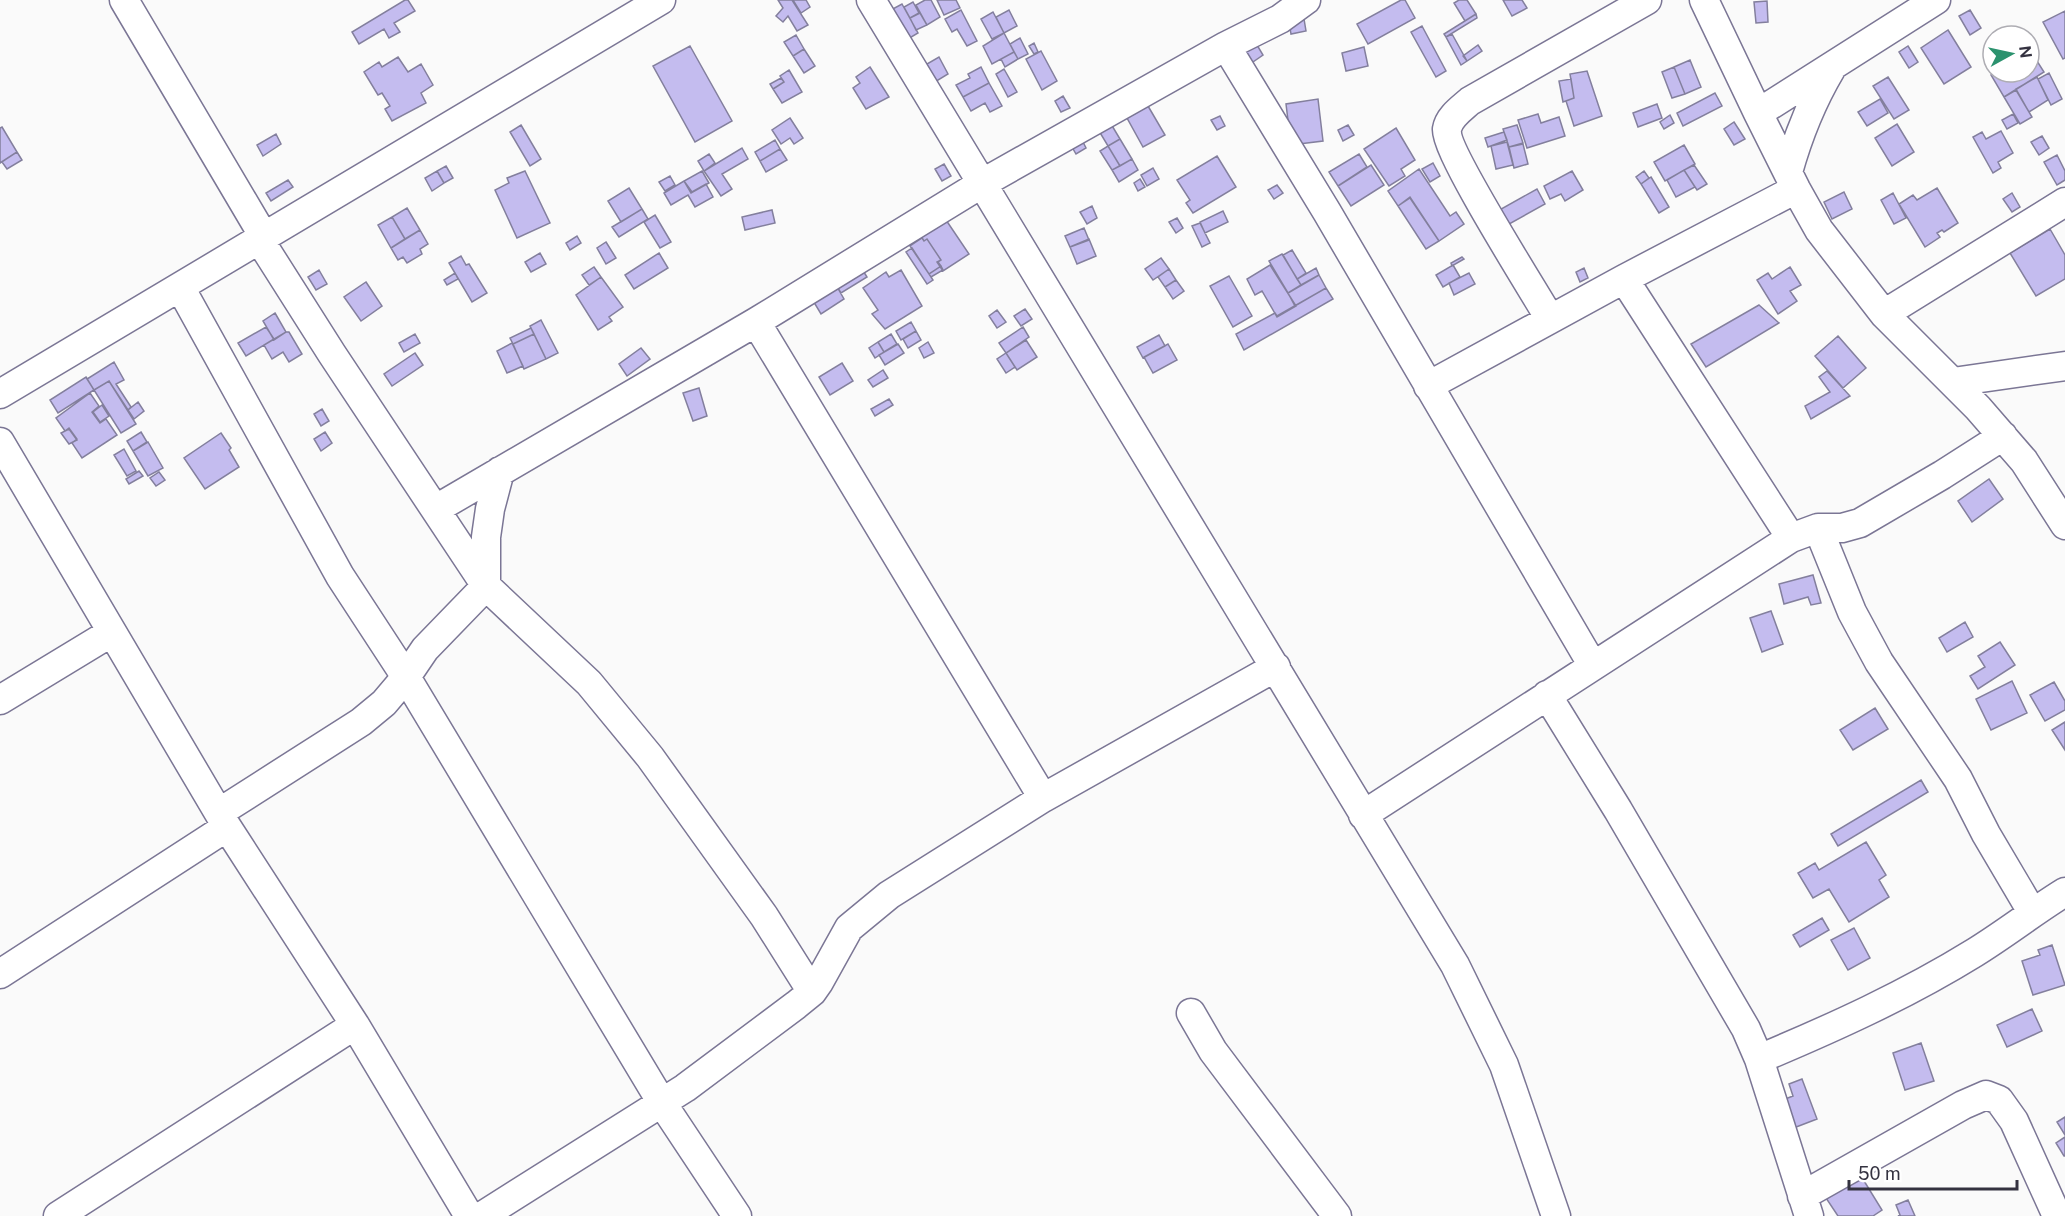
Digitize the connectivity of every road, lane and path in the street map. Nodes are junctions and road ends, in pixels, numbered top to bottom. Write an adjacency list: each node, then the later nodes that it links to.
1 (124, 0): 14 (street)
2 (661, 0): 14 (street)
3 (871, 0): 12 (street)
4 (1306, 0): 8 (street)
5 (1647, 0): 18 (street)
6 (1704, 0): 10 (street)
7 (1936, 0): 9 (street)
8 (1226, 46): 12 (street); 22 (street)
9 (1834, 64): 10 (street); 11 (street)
10 (1758, 113): 11 (street)
11 (1792, 181): 15 (street); 17 (street)
12 (981, 184): 19 (street); 34 (street)
13 (2065, 202): 17 (street)
14 (262, 238): 16 (street); 27 (street)
15 (1624, 279): 18 (street); 30 (street)
16 (180, 287): 23 (street); 35 (street)
17 (1884, 314): 21 (street)
18 (1550, 319): 22 (street)
19 (756, 322): 26 (street); 38 (street)
20 (2065, 366): 21 (street)
21 (1953, 382): 24 (street)
22 (1428, 386): 33 (street)
23 (0, 394)
24 (2003, 436): 28 (street); 29 (street)
25 (0, 442): 32 (street)
26 (500, 471): 27 (street); 31 (street)
27 (436, 509): 31 (street)
28 (2065, 525)
29 (1818, 528): 30 (street); 42 (street)
30 (1791, 538): 33 (street)
31 (486, 586): 35 (street); 44 (street)
32 (112, 632): 37 (street); 40 (street)
33 (1593, 666): 36 (street)
34 (1276, 667): 38 (street); 39 (street)
35 (406, 678): 40 (street); 48 (street)
36 (1547, 695): 39 (street); 47 (street)
37 (0, 700)
38 (1043, 798): 44 (street)
39 (1364, 815): 55 (street)
40 (223, 820): 43 (street); 46 (street)
41 (2065, 892): 42 (street)
42 (2032, 912): 47 (street)
43 (0, 974)
44 (812, 992): 48 (street)
45 (1191, 1013): 54 (street)
46 (355, 1025): 50 (street); 51 (street)
47 (1759, 1059): 49 (street)
48 (662, 1103): 52 (street); 53 (street)
49 (1805, 1206): 56 (street)
50 (58, 1216)
51 (469, 1216)
52 (482, 1216)
53 (737, 1216)
54 (1336, 1216)
55 (1556, 1216)
56 (2057, 1216)

